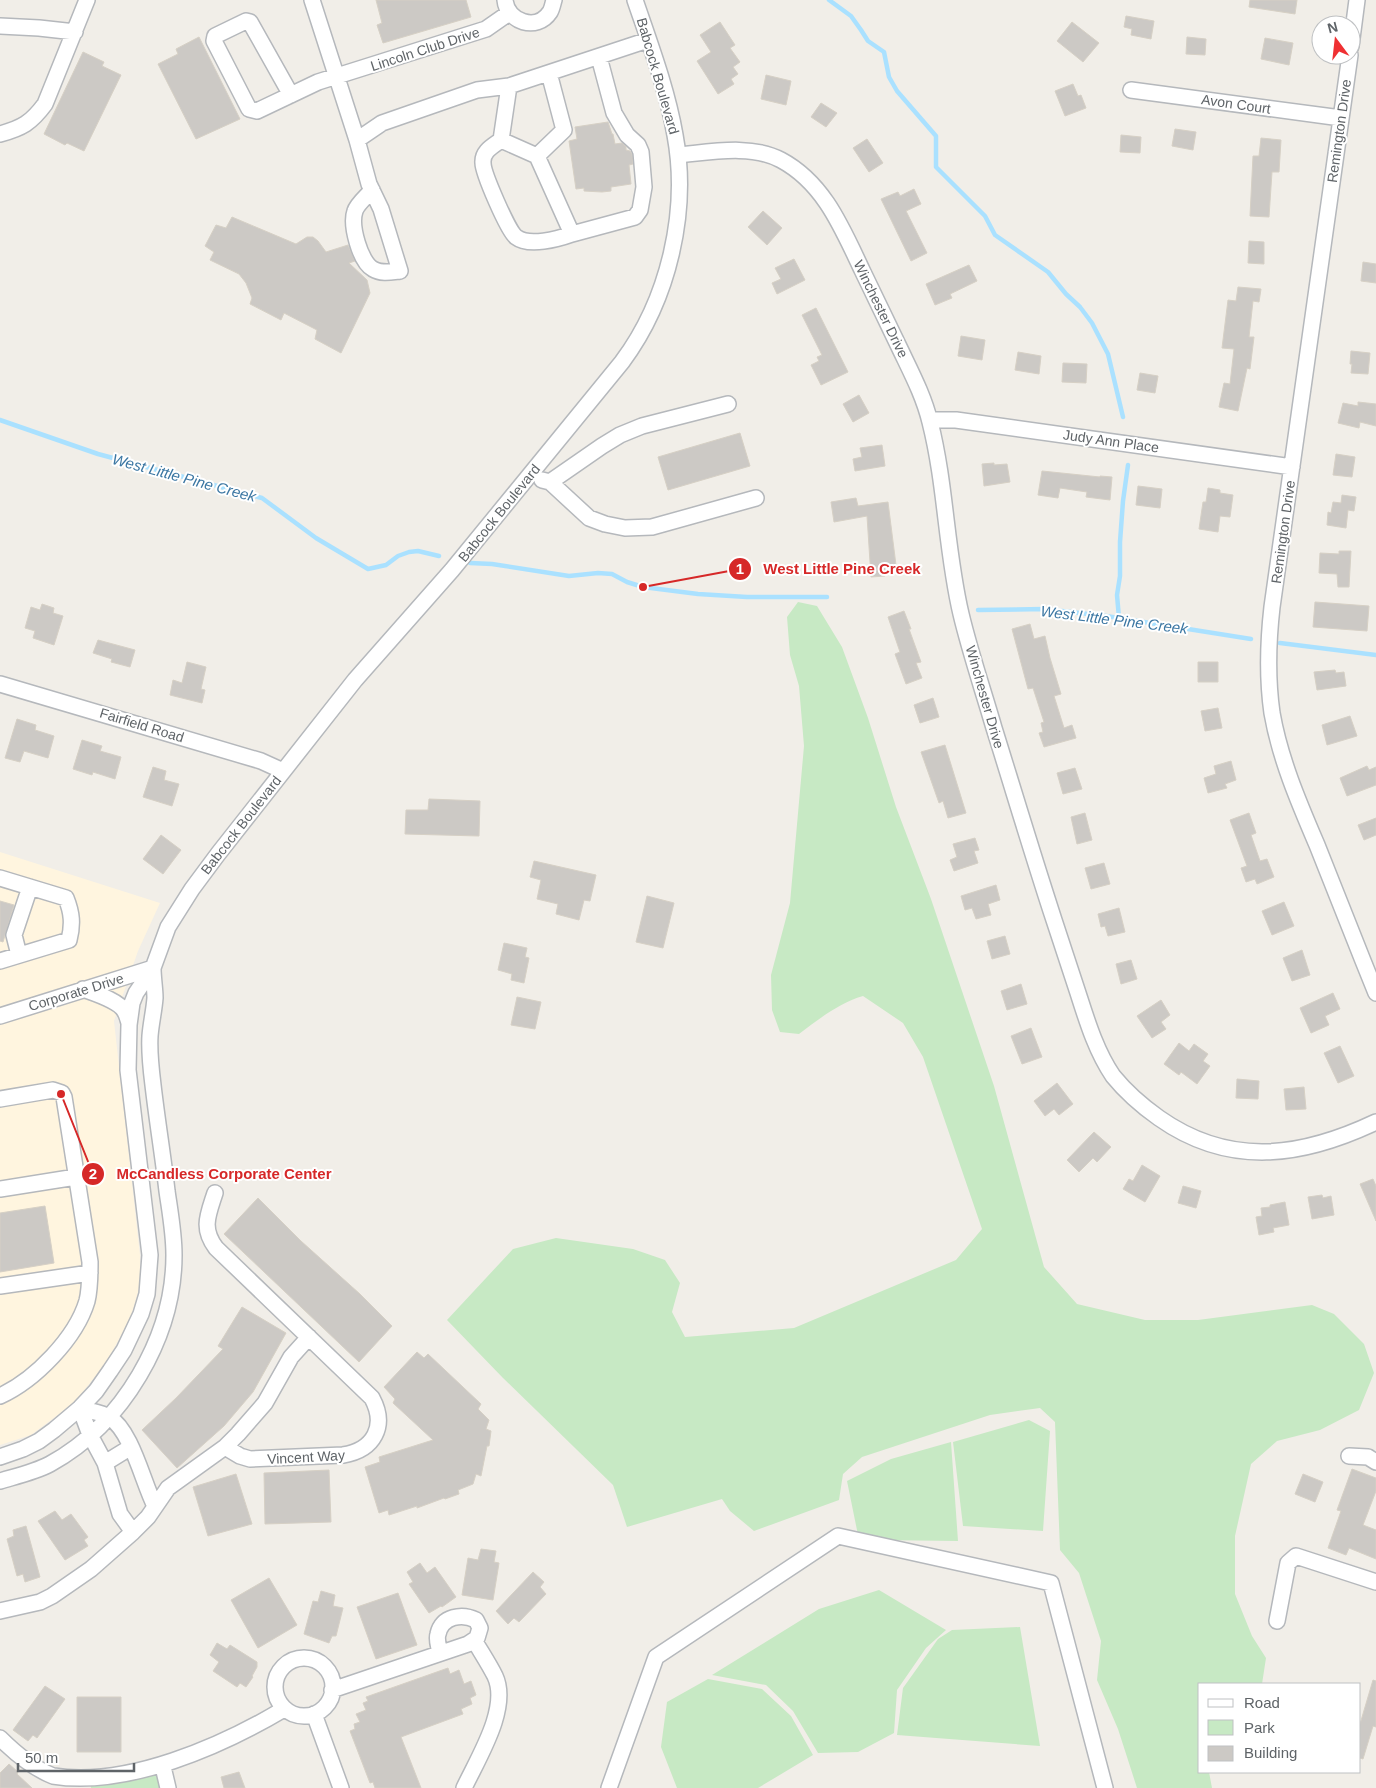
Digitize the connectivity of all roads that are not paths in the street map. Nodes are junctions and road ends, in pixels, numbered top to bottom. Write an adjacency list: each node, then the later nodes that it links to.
1 (87, 0): 9 (street)
2 (312, 0): 14 (street)
3 (554, 0): 6 (street)
4 (635, 0): 10 (street, Babcock Boulevard)
5 (1357, 0): 7 (street)
6 (507, 7): 14 (street, Lincoln Club Drive)
7 (1355, 15)
8 (0, 26): 9 (street)
9 (75, 32): 19 (street)
10 (648, 40): 11 (street); 22 (street, Babcock Boulevard)
11 (599, 57): 13 (street); 25 (street)
12 (1349, 65): 18 (street, Remington Drive)
13 (549, 73): 15 (street); 23 (street)
14 (337, 76): 17 (street, Lincoln Club Drive); 20 (street)
15 (509, 86): 20 (street); 21 (street)
16 (1131, 90): 18 (street, Avon Court)
17 (291, 95): 17 (street, Lincoln Club Drive)
18 (1341, 118): 28 (street, Remington Drive)
19 (0, 134)
20 (357, 140): 24 (street)
21 (501, 140): 23 (street); 25 (street)
22 (678, 155): 27 (street, Winchester Drive); 29 (street, Babcock Boulevard)
23 (537, 156): 25 (street)
24 (372, 190): 24 (street)
25 (572, 234)
26 (728, 404): 30 (street)
27 (930, 420): 28 (street, Judy Ann Place); 44 (street, Winchester Drive)
28 (1292, 467): 40 (street, Remington Drive)
29 (529, 476): 30 (street); 33 (street, Babcock Boulevard)
30 (550, 482): 31 (street)
31 (756, 498)
32 (0, 684): 33 (street, Fairfield Road)
33 (283, 771): 38 (street, Babcock Boulevard)
34 (0, 878): 35 (street)
35 (30, 887): 36 (street); 36 (street)
36 (19, 955): 37 (street)
37 (0, 961)
38 (153, 968): 39 (street, Corporate Drive); 42 (street, Babcock Boulevard); 53 (street, Babcock Boulevard)
39 (83, 989): 41 (street, Corporate Drive); 42 (street)
40 (1376, 993)
41 (0, 1016)
42 (129, 1025): 52 (street, Babcock Boulevard)
43 (0, 1099): 45 (street)
44 (1376, 1122)
45 (76, 1177): 46 (street); 48 (street)
46 (0, 1189)
47 (215, 1193): 50 (street, Vincent Way)
48 (90, 1273): 49 (street); 51 (street)
49 (0, 1286)
50 (309, 1337): 56 (street); 56 (street, Vincent Way)
51 (0, 1396)
52 (80, 1408): 53 (street); 54 (street); 58 (street, Babcock Boulevard)
53 (108, 1417): 54 (street, Babcock Boulevard); 55 (street)
54 (90, 1435): 60 (street); 61 (street, Babcock Boulevard)
55 (131, 1447): 60 (street); 62 (street)
56 (224, 1447): 62 (street)
57 (1349, 1456): 59 (street)
58 (0, 1457)
59 (1376, 1462)
60 (105, 1463): 63 (street)
61 (0, 1481)
62 (155, 1506): 63 (street)
63 (132, 1532): 65 (street)
64 (1376, 1582): 66 (street)
65 (0, 1611)
66 (1277, 1620)
67 (474, 1640): 68 (street); 68 (street); 77 (street)
68 (440, 1653): 69 (street)
69 (332, 1690): 70 (street); 71 (street)
70 (284, 1709): 71 (street); 73 (street)
71 (314, 1714): 76 (street)
72 (0, 1738): 74 (street)
73 (164, 1772): 74 (street); 75 (street)
74 (81, 1785)
75 (168, 1788)
76 (342, 1788)
77 (464, 1788)
78 (609, 1788): 79 (street)
79 (1105, 1788)

